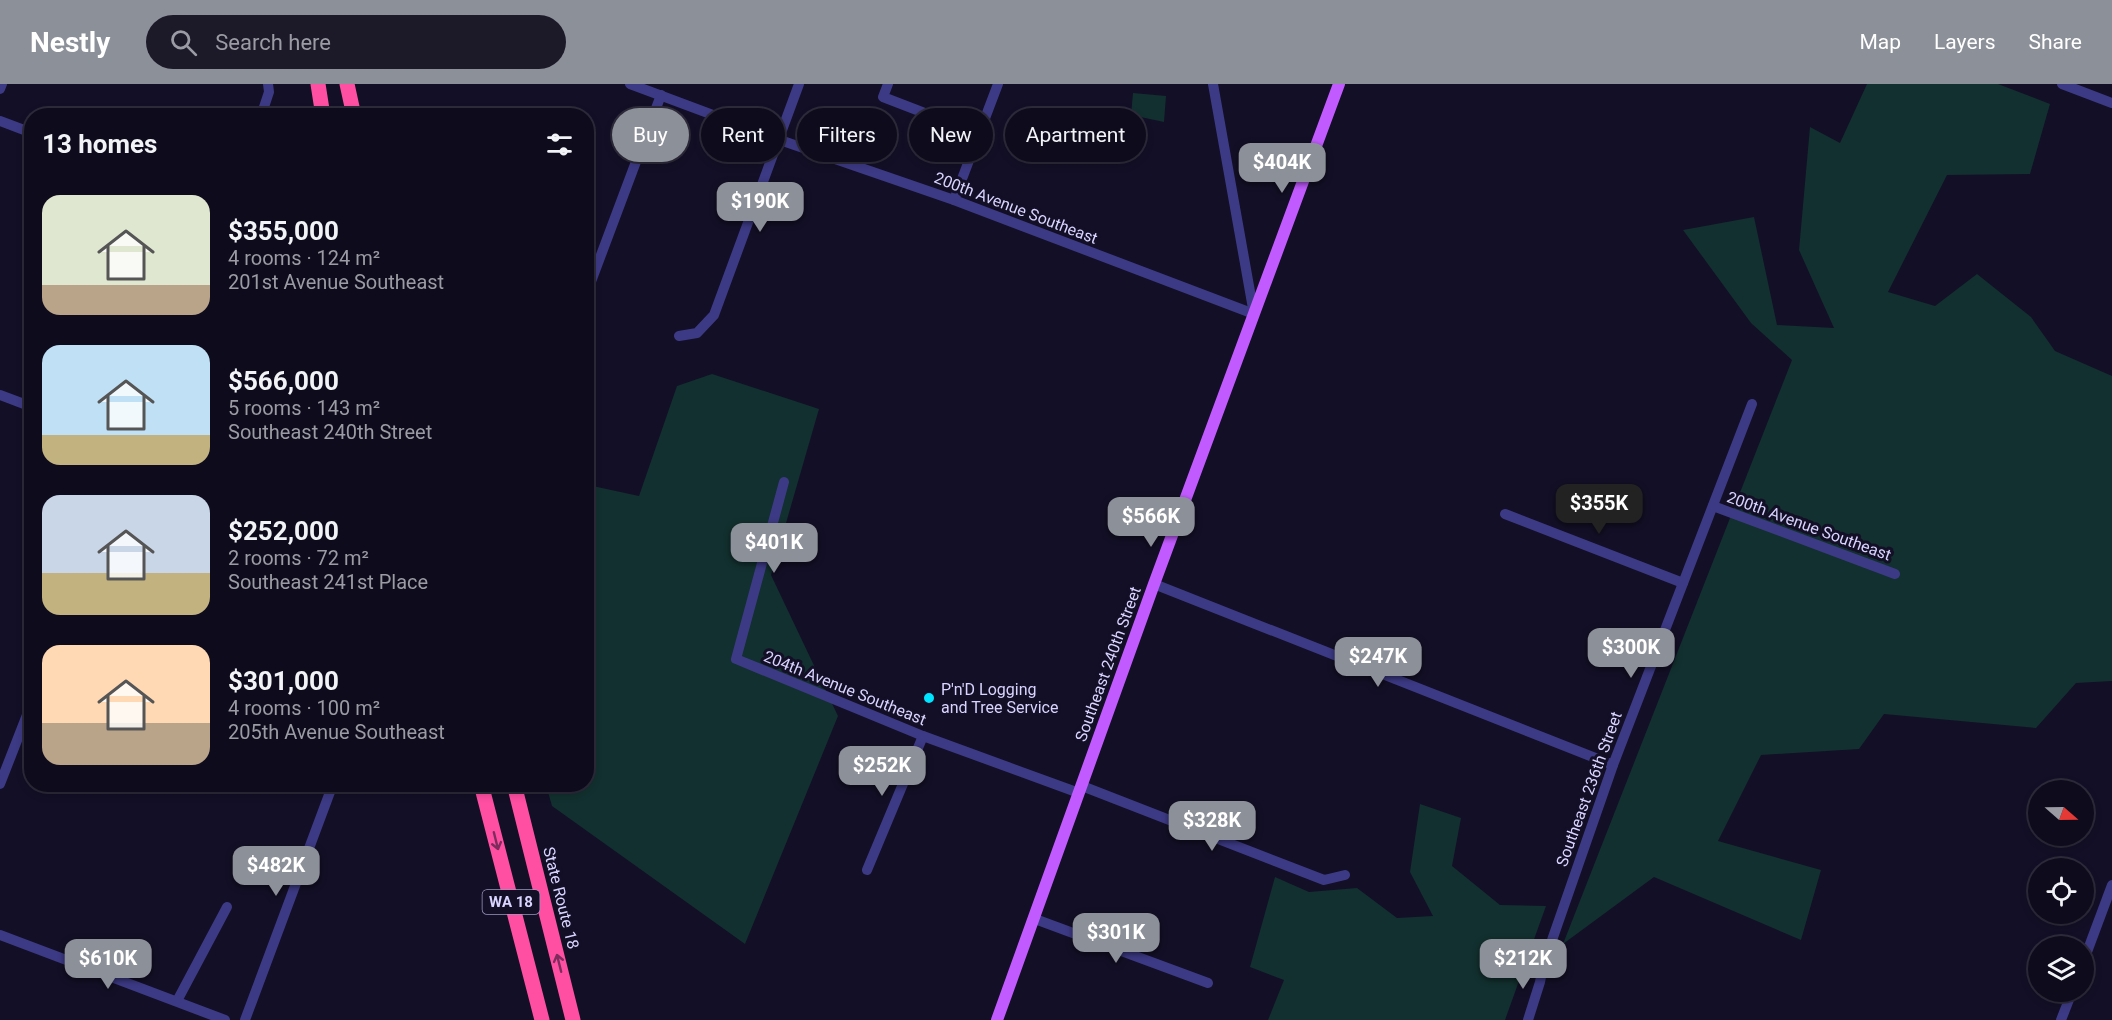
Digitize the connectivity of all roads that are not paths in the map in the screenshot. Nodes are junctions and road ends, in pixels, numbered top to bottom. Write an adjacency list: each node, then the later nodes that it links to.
1 (2, 84): 12 (street)
2 (318, 84): 16 (highway)
3 (347, 84): 17 (highway)
4 (630, 84): 13 (street, 200th Avenue Southeast)
5 (799, 84): 22 (street)
6 (888, 84): 18 (street)
7 (998, 84): 19 (street)
8 (1213, 84): 29 (street)
9 (1339, 84): 29 (main road, Southeast 240th Street)
10 (2062, 84): 14 (street)
11 (269, 88): 15 (street)
12 (0, 89)
13 (661, 96): 20 (street, 200th Avenue Southeast); 28 (street)
14 (2112, 103)
15 (263, 108)
16 (322, 108)
17 (352, 108)
18 (910, 108)
19 (989, 108)
20 (701, 111)
21 (0, 121): 23 (street)
22 (785, 125)
23 (24, 130)
24 (785, 142): 27 (street, 200th Avenue Southeast)
25 (772, 162): 30 (street)
26 (968, 162): 27 (street)
27 (954, 200): 29 (street, 200th Avenue Southeast)
28 (594, 275)
29 (1254, 314): 39 (main road, Southeast 240th Street)
30 (679, 336)
31 (0, 395): 32 (street)
32 (24, 403)
33 (1752, 404): 35 (street, Southeast 236th Street)
34 (784, 482): 41 (street, 204th Avenue Southeast)
35 (1713, 506): 37 (street, 200th Avenue Southeast); 38 (street, Southeast 236th Street)
36 (1505, 514): 38 (street)
37 (1895, 574)
38 (1683, 583): 42 (street, Southeast 236th Street)
39 (1154, 584): 42 (street); 44 (main road, Southeast 240th Street)
40 (24, 722): 43 (street)
41 (923, 736): 44 (street, 204th Avenue Southeast); 48 (street)
42 (1613, 765): 63 (street, Southeast 236th Street)
43 (0, 784)
44 (1081, 789): 49 (street, 204th Avenue Southeast); 52 (main road, Southeast 240th Street)
45 (330, 792): 59 (street)
46 (483, 792): 60 (highway, WA 18, one-way to 60)
47 (516, 792): 61 (highway, State Route 18 / WA 18, one-way to 47)
48 (867, 870)
49 (1345, 875)
50 (2112, 885): 54 (street)
51 (227, 907): 56 (street)
52 (1035, 919): 55 (street); 62 (main road, Southeast 240th Street)
53 (0, 935): 56 (street)
54 (2093, 936)
55 (1208, 983)
56 (177, 1001): 58 (street)
57 (2068, 1002): 64 (street)
58 (225, 1020)
59 (245, 1020)
60 (542, 1020)
61 (573, 1020)
62 (997, 1020)
63 (1528, 1020)
64 (2061, 1020)

